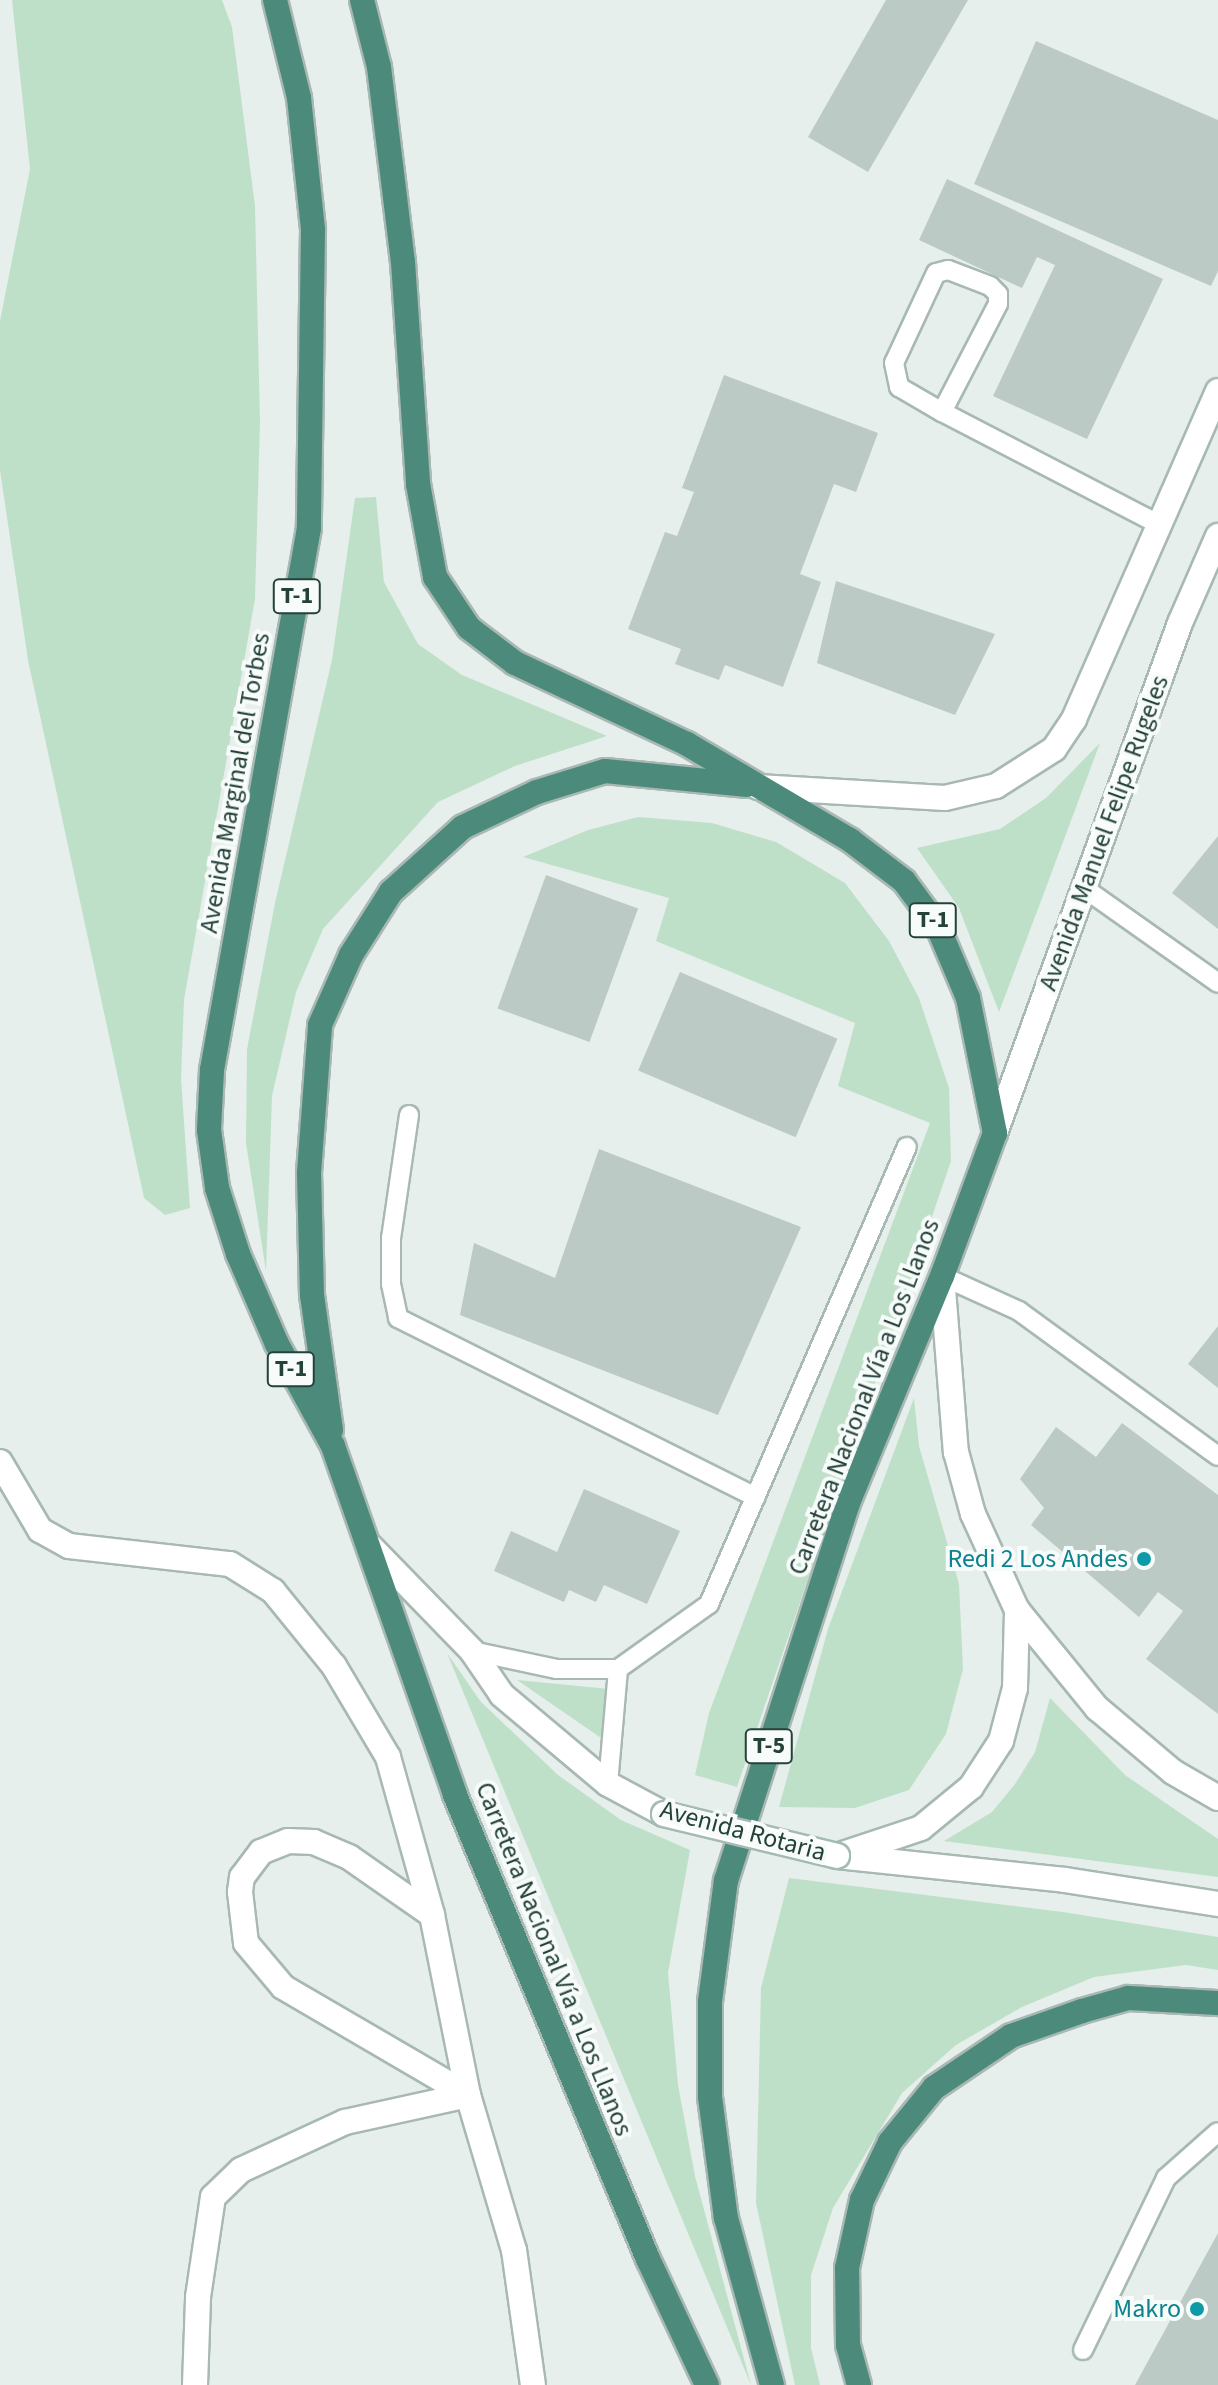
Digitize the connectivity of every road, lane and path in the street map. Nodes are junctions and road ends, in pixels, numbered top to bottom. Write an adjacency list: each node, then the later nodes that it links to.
1 (275, 0): 14 (highway, Avenida Marginal del Torbes / T-1)
2 (362, 0): 7 (highway, T-1)
3 (1218, 391): 5 (street)
4 (942, 412): 4 (lane); 5 (lane)
5 (1156, 523): 7 (street)
6 (1218, 536): 8 (street, Avenida Manuel Felipe Rugeles)
7 (758, 787): 11 (highway, T-1); 14 (highway)
8 (1084, 888): 9 (lane); 11 (street, Avenida Manuel Felipe Rugeles)
9 (1218, 983)
10 (409, 1115): 17 (lane)
11 (995, 1133): 13 (highway, Carretera Nacional Vía a Los Llanos / T-5)
12 (907, 1147): 17 (lane)
13 (942, 1276): 15 (lane); 19 (street); 34 (highway, Carretera Nacional Vía a Los Llanos / T-5)
14 (333, 1446): 18 (highway, Avenida Marginal del Torbes / T-1)
15 (1218, 1456)
16 (0, 1462): 26 (street)
17 (756, 1497): 21 (lane)
18 (371, 1547): 20 (street, Avenida Rotaria); 33 (highway, Carretera Nacional Vía a Los Llanos)
19 (1017, 1610): 23 (street); 24 (street)
20 (472, 1651): 21 (lane); 22 (street, Avenida Rotaria)
21 (618, 1669): 22 (lane)
22 (608, 1784): 24 (street, Avenida Rotaria, bridge)
23 (1218, 1798)
24 (837, 1856): 25 (street, Avenida Rotaria)
25 (1218, 1904)
26 (432, 1915): 28 (street); 28 (street)
27 (1218, 2003): 35 (highway)
28 (468, 2095): 31 (street); 32 (street)
29 (1218, 2132): 30 (lane)
30 (1083, 2350)
31 (195, 2385)
32 (533, 2385)
33 (707, 2385)
34 (772, 2385)
35 (859, 2385)

